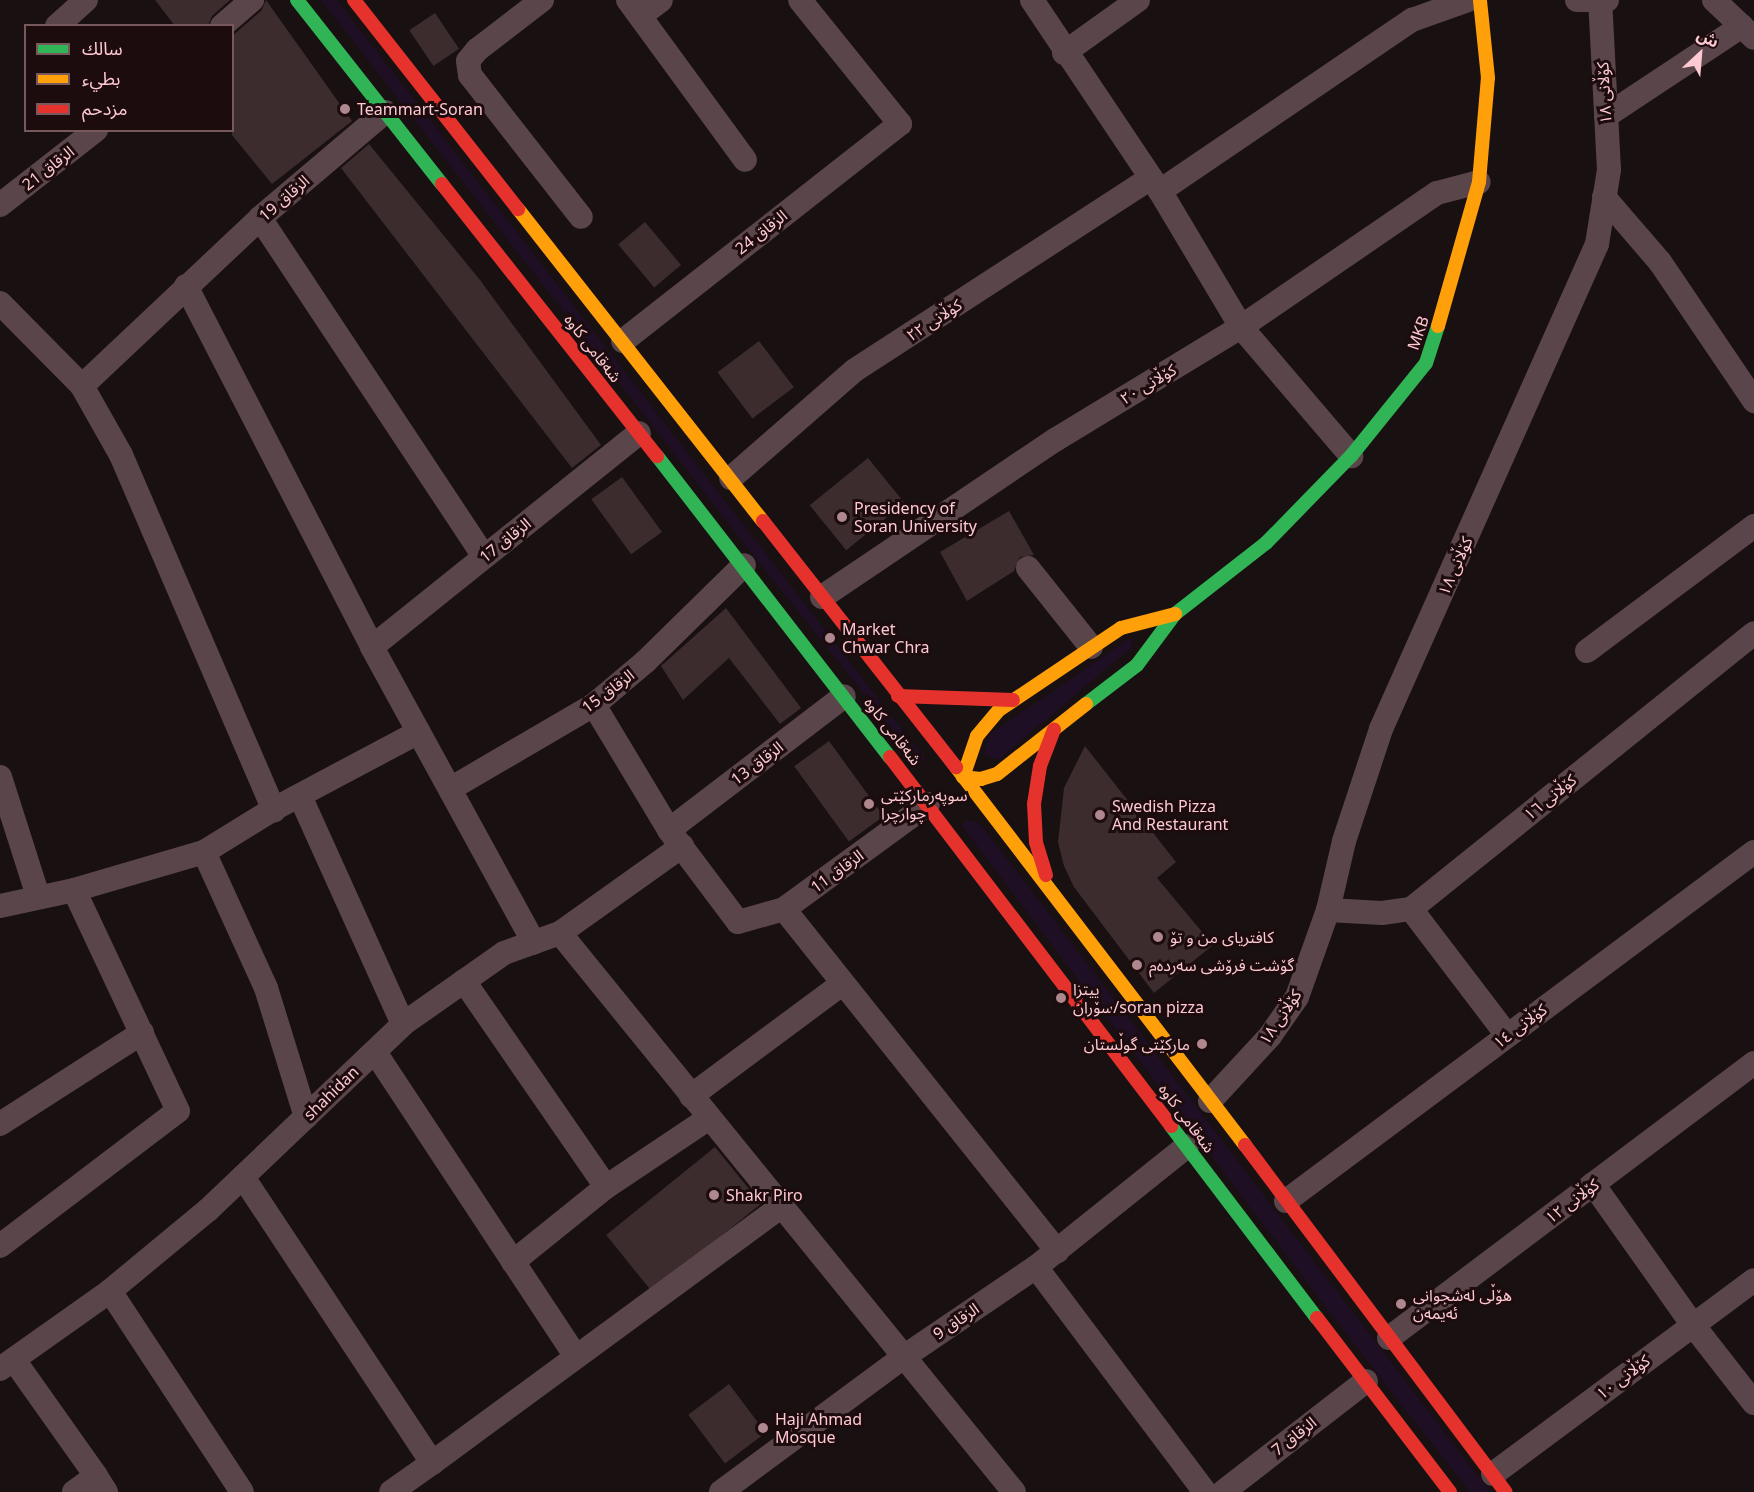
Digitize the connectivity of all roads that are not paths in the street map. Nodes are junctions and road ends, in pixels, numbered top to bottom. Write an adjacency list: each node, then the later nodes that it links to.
1 (86, 0): 15 (street)
2 (252, 0): 16 (street)
3 (297, 0): 19 (main road, شەقامی کاوە)
4 (354, 0): 32 (main road, شەقامی کاوە)
5 (542, 0): 27 (street)
6 (661, 0): 14 (street)
7 (800, 0): 32 (street, الزقاق 24)
8 (1032, 0): 18 (street)
9 (1138, 0): 18 (street)
10 (1468, 0): 24 (street, کۆڵانی ٢٢)
11 (1480, 0): 23 (main road, MKB)
12 (1594, 0): 20 (street, کۆڵانی ١٨)
13 (1714, 0): 17 (street)
14 (634, 8): 22 (street)
15 (59, 24)
16 (224, 24)
17 (1748, 32): 20 (street)
18 (1064, 52): 24 (street)
19 (385, 112): 28 (street, الزقاق 19); 35 (main road, شەقامی کاوە)
20 (1606, 116): 25 (street, کۆڵانی ١٨)
21 (93, 132): 26 (street, الزقاق 21)
22 (746, 160)
23 (1479, 182): 31 (street, کۆڵانی ٢٠); 36 (main road, MKB)
24 (1155, 185): 31 (street); 37 (street, کۆڵانی ٢٢)
25 (1604, 197): 34 (street); 69 (street, کۆڵانی ١٨)
26 (0, 205)
27 (581, 217)
28 (260, 218): 29 (street, الزقاق 19); 39 (street)
29 (186, 286): 33 (street, الزقاق 19); 45 (street)
30 (0, 303): 33 (street)
31 (1241, 327): 36 (street); 42 (street, کۆڵانی ٢٠)
32 (623, 341): 37 (main road, شەقامی کاوە)
33 (82, 386): 59 (street)
34 (1754, 400)
35 (639, 433): 39 (street, الزقاق 17); 40 (main road, شەقامی کاوە)
36 (1351, 456): 43 (main road, MKB)
37 (731, 478): 42 (main road, شەقامی کاوە)
38 (1754, 526): 47 (street)
39 (484, 557): 45 (street, الزقاق 17)
40 (744, 565): 48 (main road, شەقامی کاوە); 51 (street, الزقاق 15)
41 (1028, 568): 46 (street)
42 (822, 597): 49 (main road, شەقامی کاوە)
43 (1175, 614): 46 (main road); 52 (main road)
44 (1754, 633): 68 (street, کۆڵانی ١٦)
45 (372, 647): 53 (street)
46 (1091, 648): 50 (main road)
47 (1587, 651)
48 (844, 696): 58 (main road, شەقامی کاوە); 60 (street, الزقاق 13)
49 (898, 696): 50 (main road); 55 (main road, شەقامی کاوە)
50 (1013, 700): 55 (main road)
51 (594, 705): 56 (street, الزقاق 15); 60 (street)
52 (1054, 730): 55 (main road); 63 (main road)
53 (419, 732): 56 (street); 57 (street)
54 (0, 777): 65 (street)
55 (959, 780): 63 (main road, شەقامی کاوە)
56 (450, 789): 71 (street)
57 (300, 796): 59 (street); 74 (street)
58 (932, 801): 67 (street, الزقاق 11); 84 (main road, شەقامی کاوە)
59 (274, 810): 61 (street)
60 (676, 838): 67 (street, الزقاق 11); 70 (street, shahidan)
61 (204, 852): 64 (street); 81 (street)
62 (1754, 852): 76 (street, کۆڵانی ١٤)
63 (1051, 888): 80 (main road, شەقامی کاوە)
64 (74, 890): 65 (street); 75 (street)
65 (38, 896): 66 (street)
66 (0, 906)
67 (784, 909): 73 (street)
68 (1411, 909): 69 (street); 76 (street)
69 (1328, 910): 80 (street, کۆڵانی ١٨)
70 (560, 933): 71 (street, shahidan); 79 (street)
71 (534, 943): 72 (street, shahidan)
72 (465, 981): 74 (street, shahidan); 87 (street)
73 (843, 983): 79 (street); 91 (street)
74 (403, 1024): 77 (street, shahidan)
75 (142, 1033): 83 (street); 90 (street)
76 (1508, 1035): 88 (street, کۆڵانی ١٤)
77 (375, 1052): 81 (street, shahidan); 92 (street)
78 (1754, 1063): 86 (street, کۆڵانی ١٢)
79 (691, 1096): 82 (street)
80 (1210, 1101): 88 (main road, شەقامی کاوە)
81 (306, 1117): 85 (street, shahidan)
82 (709, 1118): 87 (street); 89 (street)
83 (0, 1124)
84 (1187, 1146): 91 (street, الزقاق 9); 101 (main road, شەقامی کاوە)
85 (243, 1177): 95 (street, shahidan); 103 (street)
86 (1593, 1184): 96 (street); 97 (street, کۆڵانی ١٢)
87 (606, 1188): 92 (street)
88 (1286, 1201): 97 (main road, شەقامی کاوە)
89 (781, 1207): 98 (street); 99 (street)
90 (0, 1246)
91 (1057, 1251): 93 (street, الزقاق 9)
92 (513, 1262): 99 (street)
93 (1036, 1267): 98 (street, الزقاق 9); 111 (street)
94 (1754, 1280): 96 (street, کۆڵانی ١٠)
95 (110, 1292): 100 (street, shahidan); 107 (street)
96 (1693, 1325): 102 (street); 104 (street, کۆڵانی ١٠)
97 (1389, 1338): 104 (main road, شەقامی کاوە)
98 (905, 1356): 109 (street, الزقاق 9); 110 (street)
99 (576, 1357): 103 (street)
100 (7, 1364): 105 (street)
101 (1366, 1381): 112 (street, الزقاق 7); 113 (main road, شەقامی کاوە)
102 (1754, 1403)
103 (432, 1463): 108 (street)
104 (1499, 1483)
105 (101, 1484): 106 (street)
106 (74, 1492)
107 (242, 1492)
108 (391, 1492)
109 (721, 1492)
110 (1014, 1492)
111 (1205, 1492)
112 (1223, 1492)
113 (1450, 1492)

